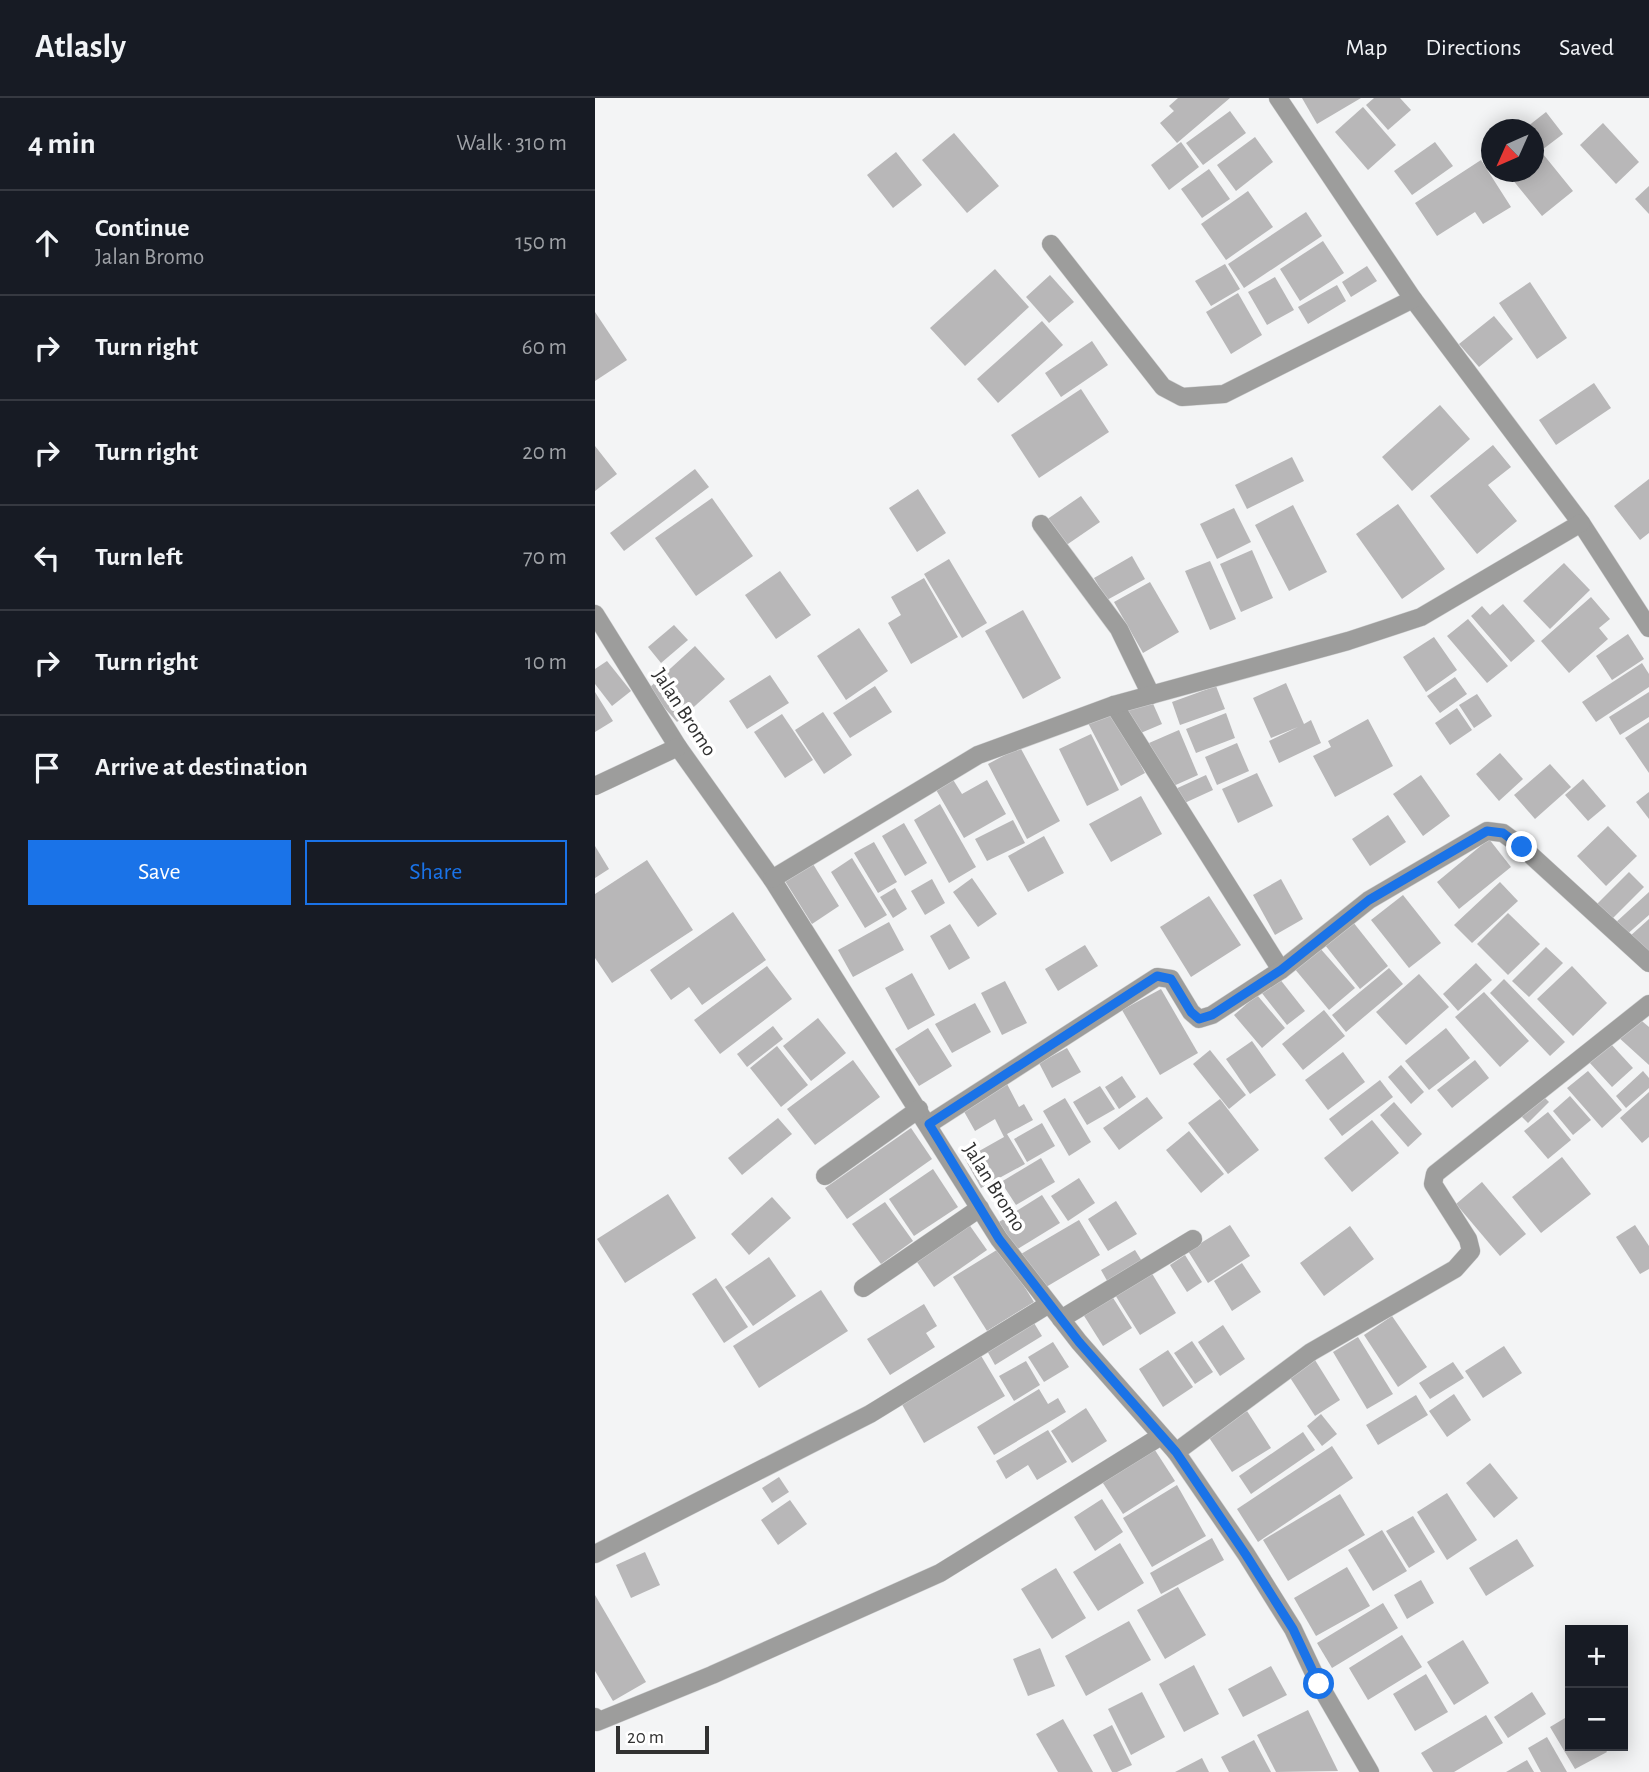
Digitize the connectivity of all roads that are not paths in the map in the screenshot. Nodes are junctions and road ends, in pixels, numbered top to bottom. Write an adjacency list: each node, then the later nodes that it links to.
1 (1277, 98): 3 (street)
2 (1051, 244): 3 (street)
3 (1413, 299): 4 (street)
4 (1581, 523): 7 (street); 8 (street)
5 (1041, 524): 8 (street)
6 (595, 614): 10 (street, Jalan Bromo)
7 (1649, 628)
8 (1151, 695): 9 (street)
9 (1114, 705): 12 (street); 14 (street)
10 (678, 747): 11 (street); 12 (street, Jalan Bromo)
11 (595, 786)
12 (772, 879): 16 (street, Jalan Bromo)
13 (1649, 963): 14 (street)
14 (1281, 970): 16 (street)
15 (1649, 1004): 24 (street)
16 (924, 1117): 17 (street); 18 (street, Jalan Bromo)
17 (825, 1176)
18 (980, 1208): 20 (street); 21 (street, Jalan Bromo)
19 (1193, 1239): 22 (street)
20 (863, 1288)
21 (1049, 1304): 22 (street, Jalan Bromo); 25 (street)
22 (1061, 1319): 23 (street, Jalan Bromo)
23 (1161, 1436): 24 (street, Jalan Bromo); 26 (street)
24 (1176, 1452): 27 (street, Jalan Bromo)
25 (595, 1554)
26 (595, 1717)
27 (1370, 1772)

